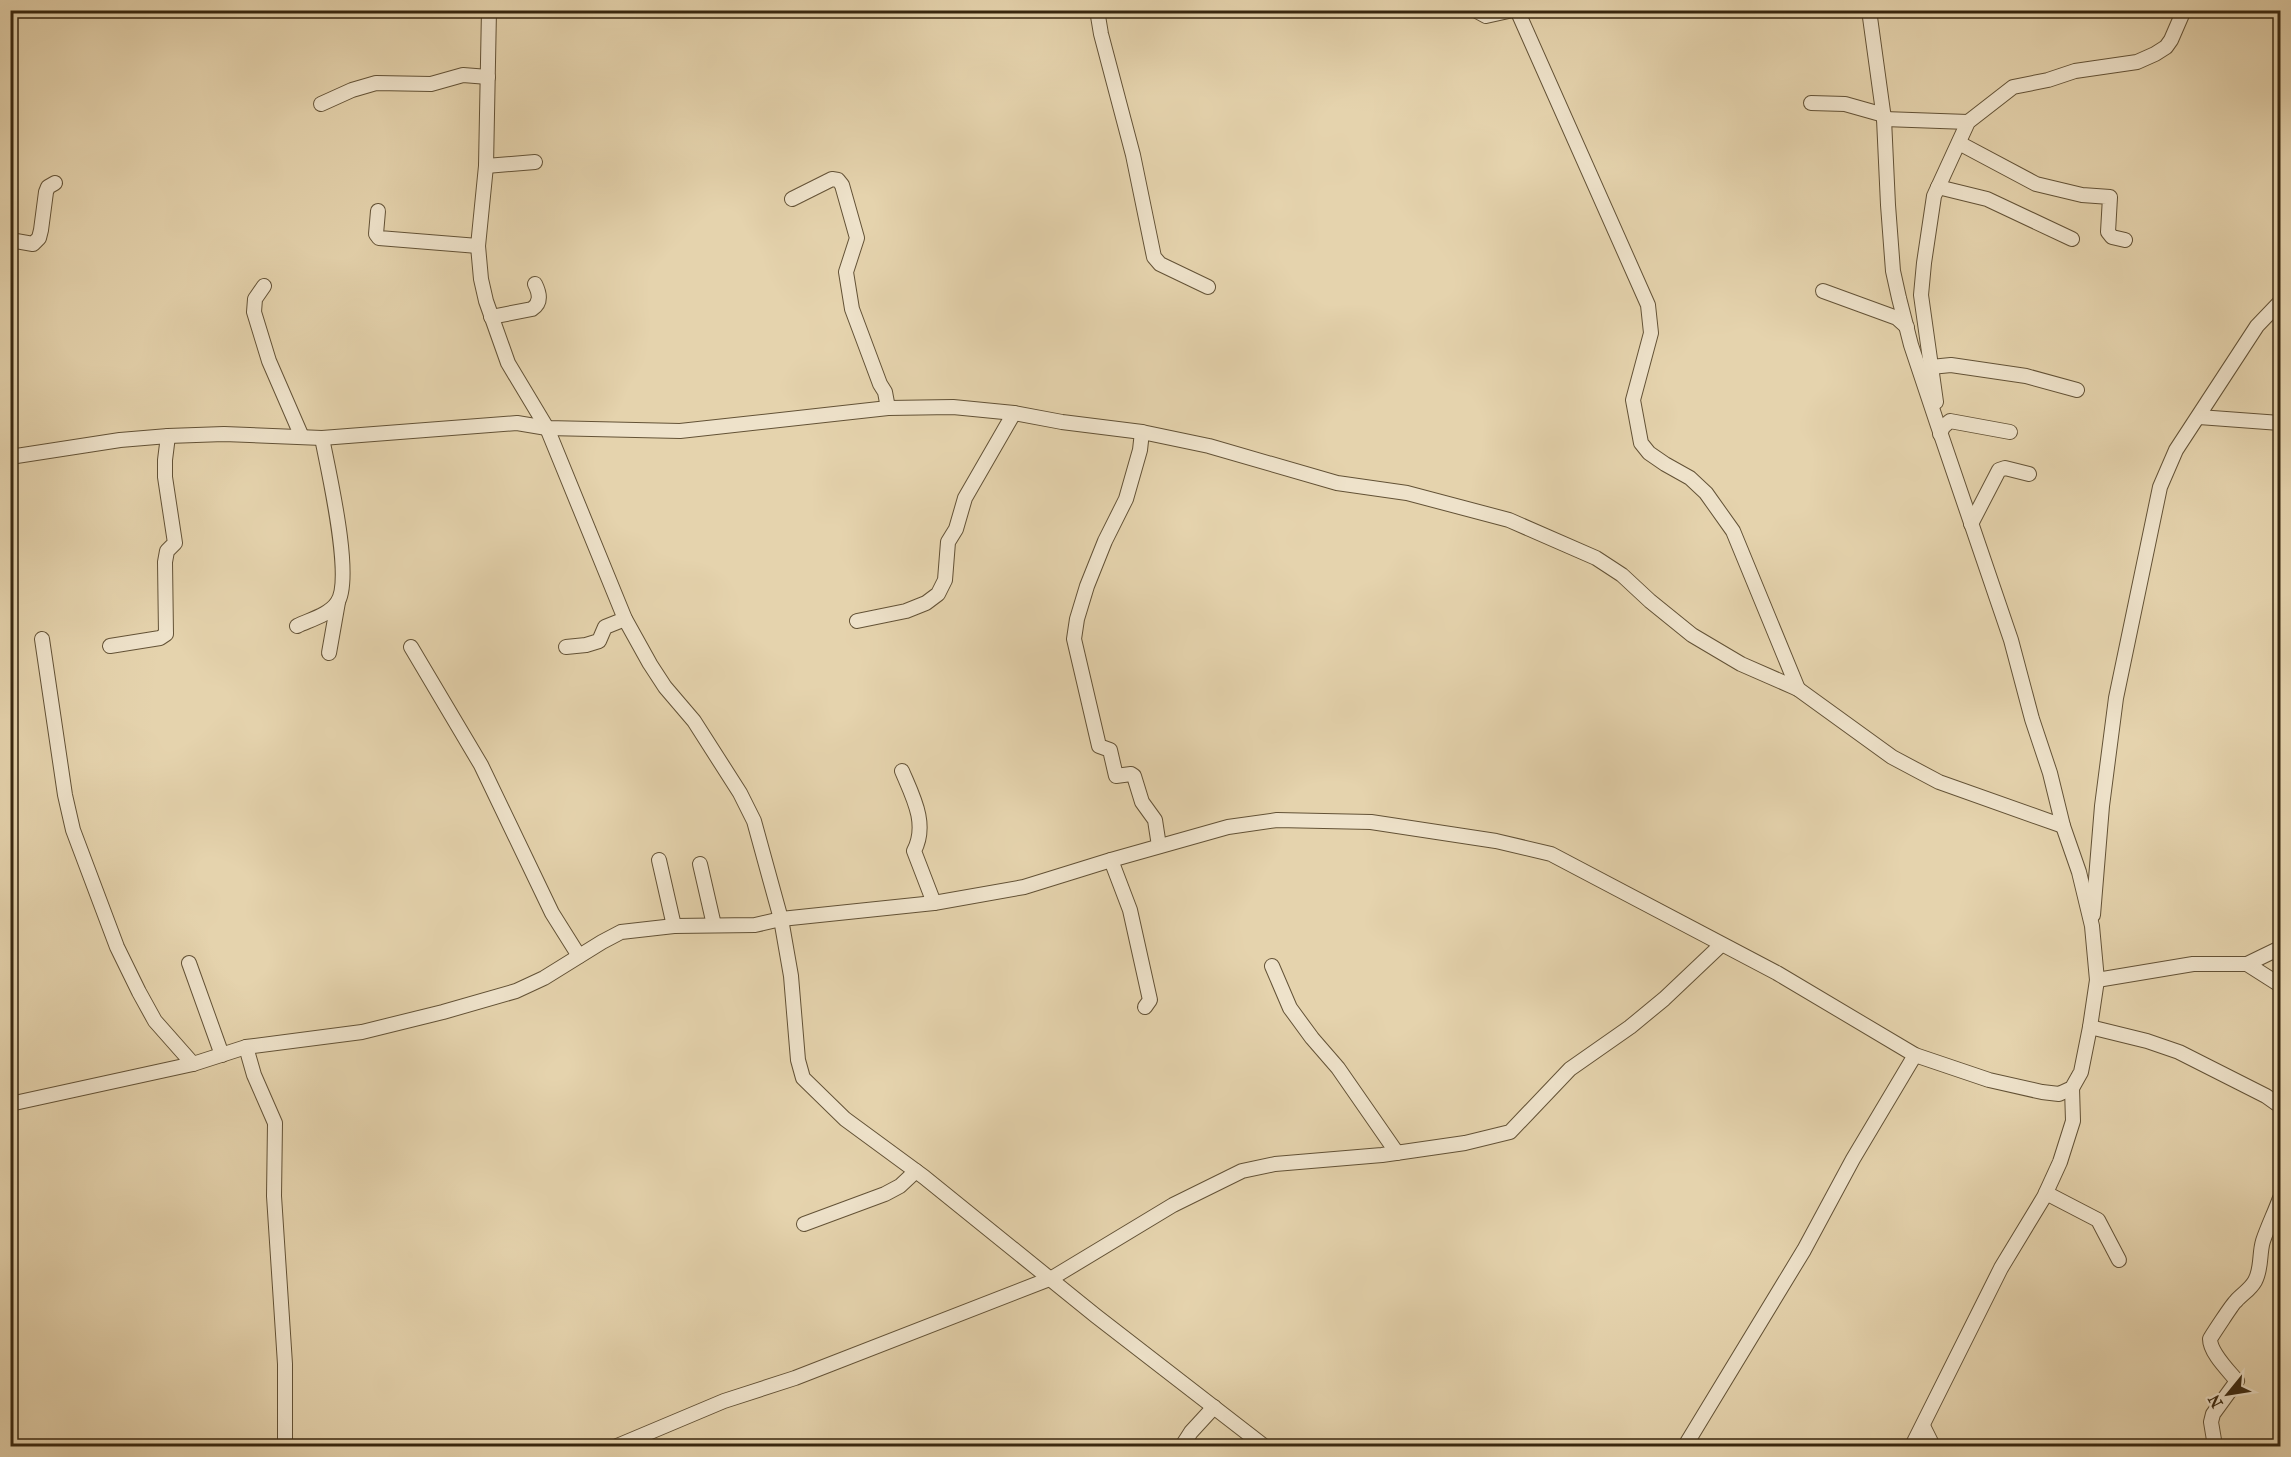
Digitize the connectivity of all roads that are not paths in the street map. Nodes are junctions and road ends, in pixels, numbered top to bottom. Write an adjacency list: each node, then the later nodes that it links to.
1 (489, 10): 7 (street)
2 (1097, 10): 25 (street)
3 (1475, 10): 4 (street)
4 (1515, 10): 55 (street)
5 (1869, 10): 10 (street)
6 (2184, 10): 11 (street)
7 (488, 77): 9 (street); 14 (street)
8 (1811, 103): 10 (street)
9 (321, 104)
10 (1884, 117): 11 (street); 29 (street)
11 (1968, 122): 12 (street)
12 (1959, 143): 16 (street); 20 (street)
13 (535, 162): 14 (street)
14 (486, 166): 22 (street)
15 (55, 183): 21 (street)
16 (1938, 187): 19 (street); 30 (street)
17 (792, 199): 32 (street)
18 (378, 211): 22 (street)
19 (2072, 239)
20 (2125, 240)
21 (10, 245)
22 (478, 246): 28 (street)
23 (536, 284): 28 (street)
24 (264, 286): 41 (street)
25 (1208, 287)
26 (1823, 291): 29 (street)
27 (2280, 304): 34 (street)
28 (491, 317): 36 (street)
29 (1907, 327): 37 (street)
30 (1931, 367): 31 (street); 37 (street)
31 (2077, 390)
32 (888, 408): 33 (street); 36 (street)
33 (1014, 413): 38 (street); 48 (street)
34 (2199, 417): 35 (street); 66 (street)
35 (2280, 423)
36 (547, 428): 42 (street); 47 (street)
37 (1939, 428): 39 (street); 45 (street)
38 (1142, 432): 55 (street); 58 (street)
39 (2010, 432)
40 (168, 436): 41 (street); 43 (street); 51 (street)
41 (302, 437): 42 (street)
42 (322, 438): 46 (street)
43 (10, 457)
44 (2029, 474): 45 (street)
45 (1971, 524): 57 (street)
46 (338, 602): 49 (street); 54 (street)
47 (625, 619): 53 (street); 63 (street)
48 (857, 621)
49 (297, 626)
50 (42, 639): 80 (street)
51 (110, 646)
52 (411, 647): 69 (street)
53 (566, 647)
54 (329, 653)
55 (1798, 690): 57 (street)
56 (902, 771): 62 (street)
57 (2062, 826): 66 (street)
58 (1159, 846): 60 (street); 67 (street)
59 (659, 860): 65 (street)
60 (1111, 860): 62 (street); 75 (street)
61 (700, 864): 64 (street)
62 (934, 903): 63 (street)
63 (782, 919): 64 (street); 85 (street)
64 (714, 925): 65 (street)
65 (674, 926): 69 (street)
66 (2092, 926): 73 (street)
67 (1721, 945): 79 (street); 84 (street)
68 (2280, 948): 71 (street)
69 (579, 956): 77 (street)
70 (189, 963): 78 (street)
71 (2247, 964): 73 (street); 74 (street)
72 (1272, 966): 84 (street)
73 (2097, 980): 76 (street)
74 (2280, 985)
75 (1145, 1007)
76 (2090, 1027): 81 (street); 83 (street)
77 (246, 1047): 78 (street); 93 (street)
78 (222, 1055): 80 (street)
79 (1915, 1055): 81 (street); 97 (street)
80 (193, 1064): 82 (street)
81 (2072, 1088): 86 (street)
82 (10, 1104)
83 (2280, 1106)
84 (1396, 1153): 90 (street)
85 (916, 1171): 88 (street); 90 (street)
86 (2046, 1193): 89 (street); 92 (street)
87 (2280, 1198): 100 (street)
88 (804, 1224)
89 (2119, 1260)
90 (1052, 1278): 91 (street); 94 (street)
91 (1214, 1407): 95 (street); 96 (street)
92 (1923, 1426): 98 (street); 99 (street)
93 (285, 1446)
94 (617, 1446)
95 (1182, 1446)
96 (1264, 1446)
97 (1685, 1446)
98 (1912, 1446)
99 (1934, 1446)
100 (2216, 1446)

